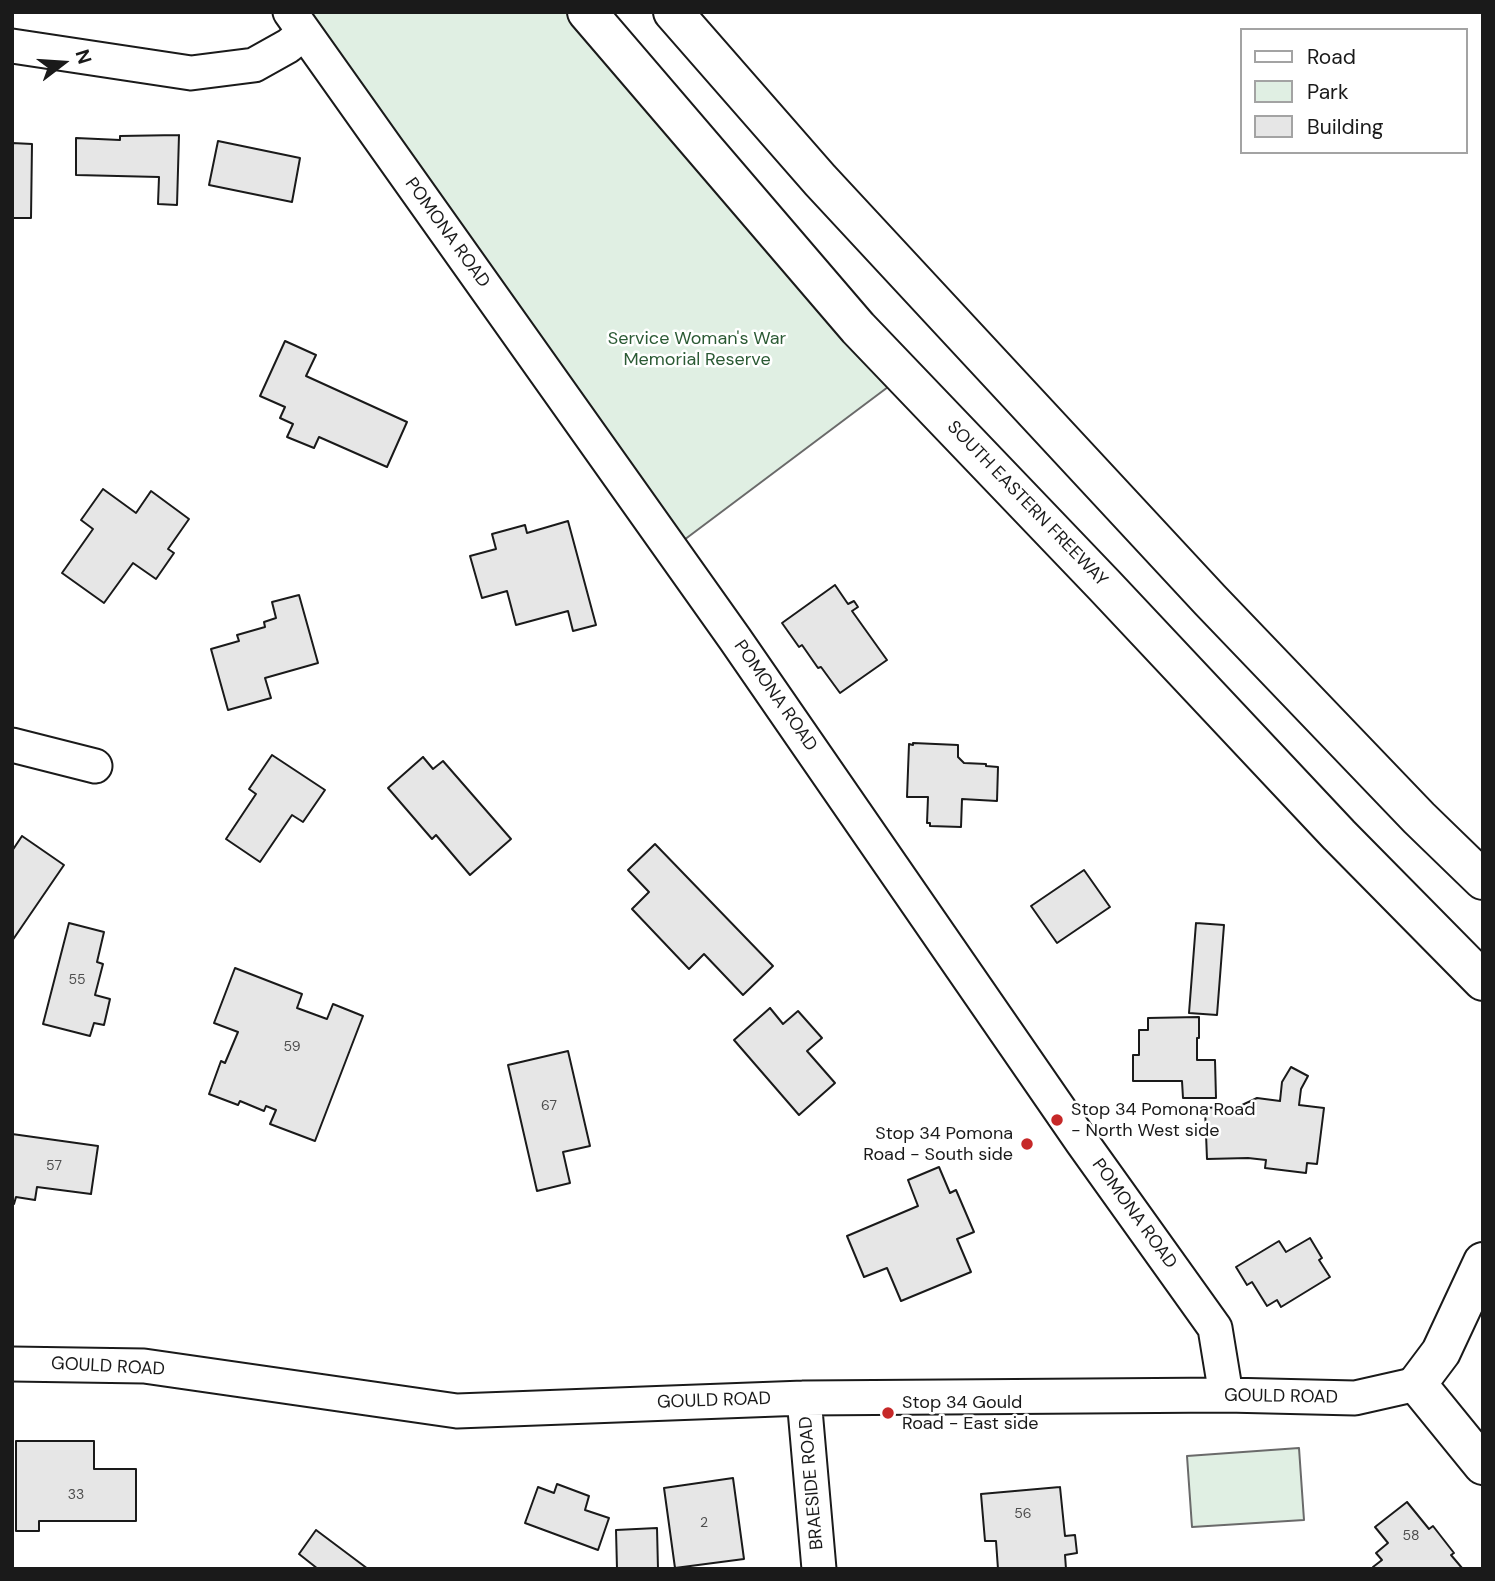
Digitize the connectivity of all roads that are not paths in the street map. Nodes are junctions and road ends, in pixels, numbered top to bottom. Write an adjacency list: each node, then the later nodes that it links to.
1 (587, 12): 8 (main road, SOUTH EASTERN FREEWAY)
2 (673, 12): 7 (main road)
3 (297, 22): 4 (street); 12 (street, POMONA ROAD)
4 (12, 46)
5 (12, 746): 6 (street)
6 (96, 766)
7 (1483, 880)
8 (1483, 981)
9 (1479, 1270): 11 (main road)
10 (12, 1364): 13 (street, GOULD ROAD)
11 (1417, 1384): 12 (street, GOULD ROAD); 14 (main road)
12 (1226, 1395): 13 (street, GOULD ROAD)
13 (804, 1398): 15 (street, BRAESIDE ROAD)
14 (1483, 1465)
15 (819, 1569)

